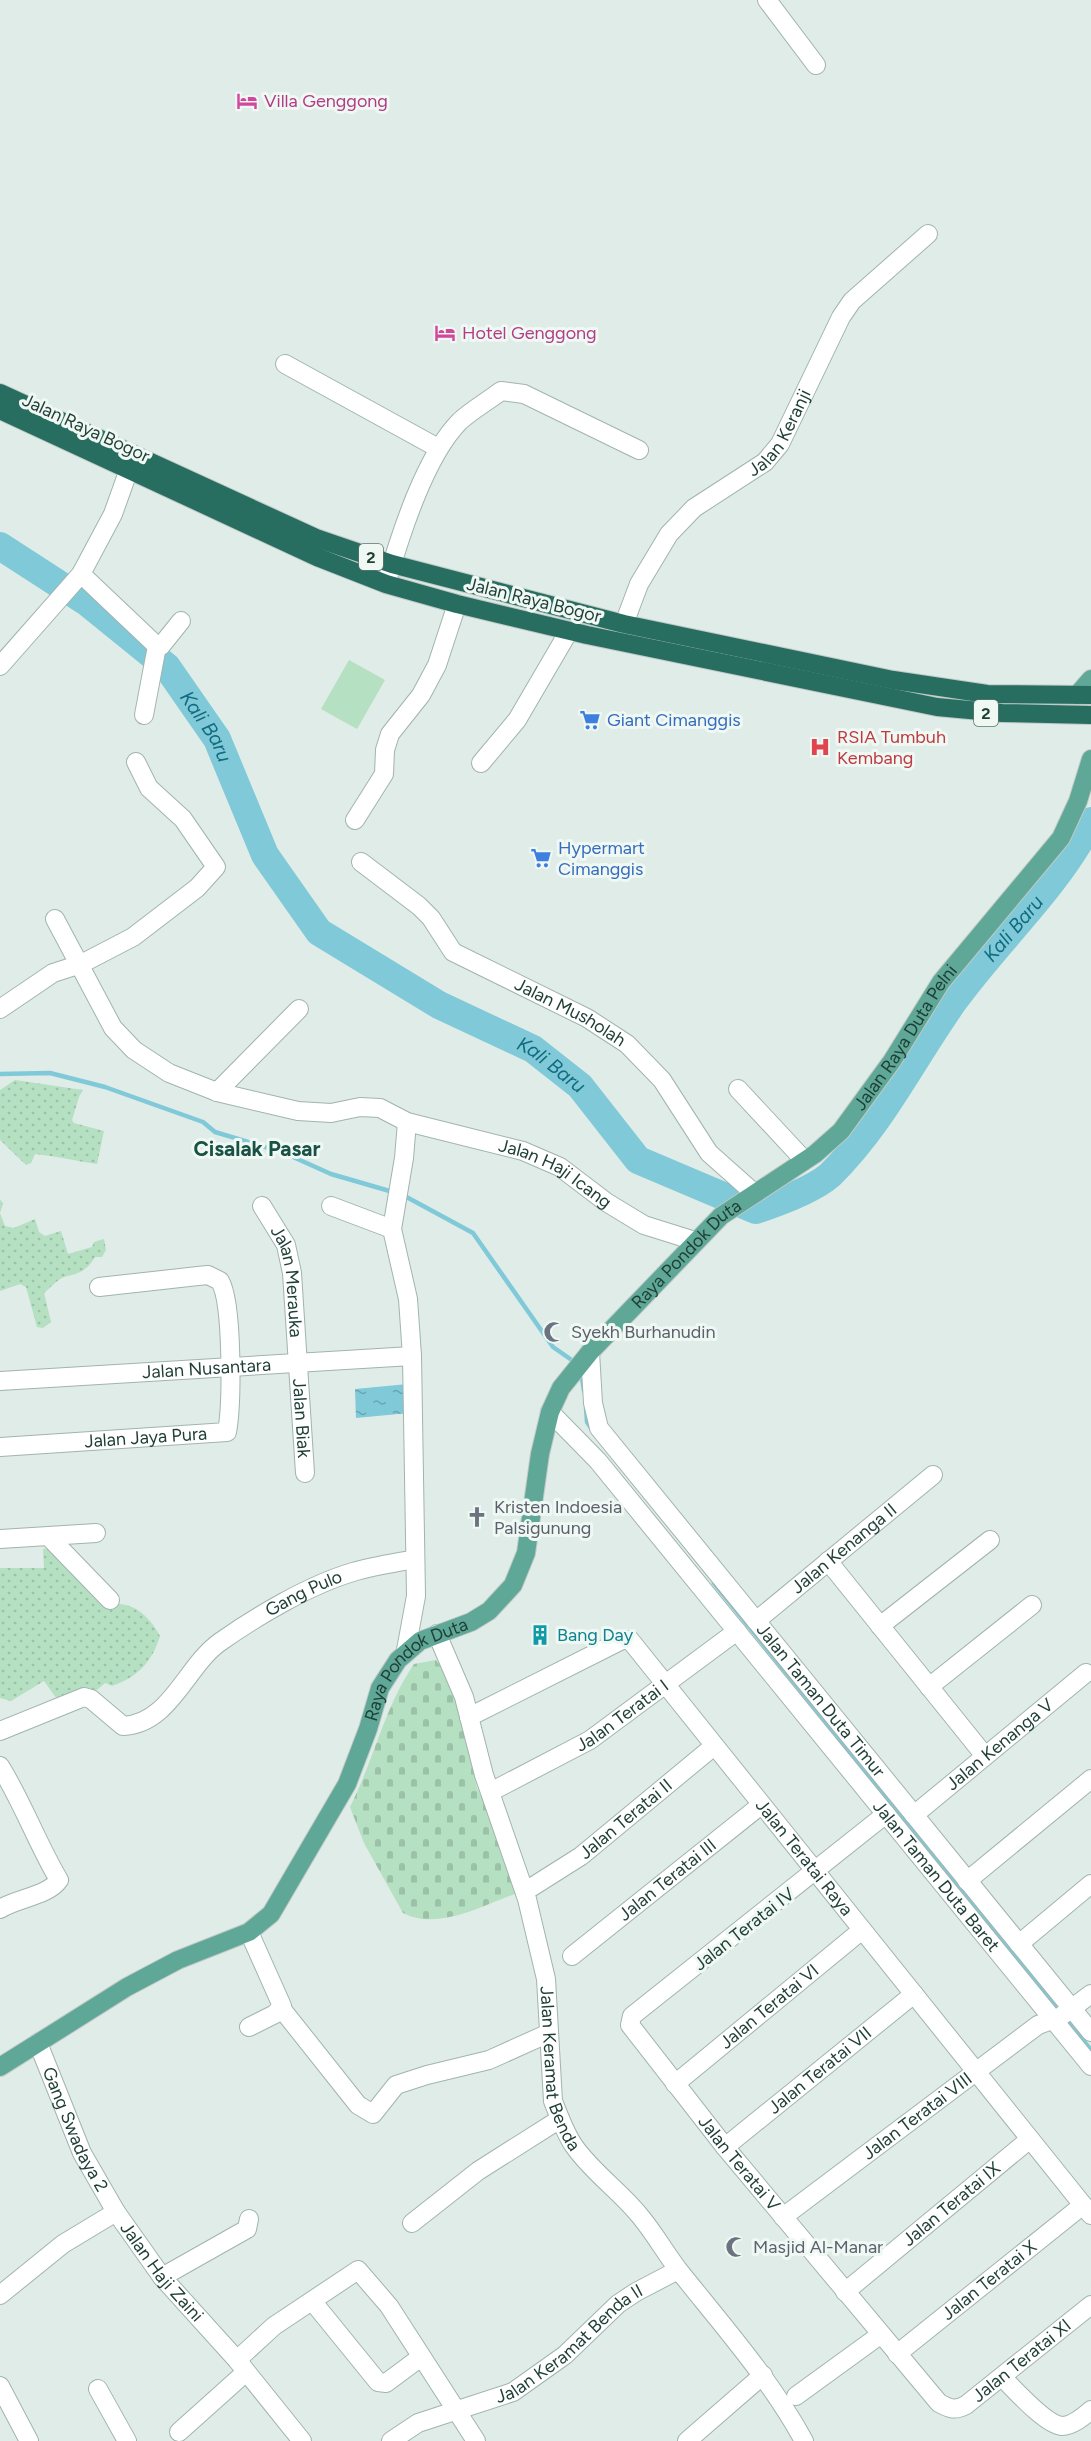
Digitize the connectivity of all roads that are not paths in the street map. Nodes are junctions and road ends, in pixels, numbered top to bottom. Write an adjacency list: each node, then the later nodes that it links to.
1 (767, 0): 2 (street)
2 (816, 65)
3 (928, 234): 15 (street, Jalan Keranji)
4 (285, 364): 7 (street)
5 (0, 393): 10 (highway, Jalan Raya Bogor / 2)
6 (0, 410): 9 (highway, Jalan Raya Bogor / 2)
7 (438, 448): 8 (street); 10 (street)
8 (639, 450)
9 (128, 472): 11 (street); 12 (highway, Jalan Raya Bogor / 2)
10 (392, 564): 12 (street); 15 (highway, Jalan Raya Bogor / 2)
11 (80, 575): 17 (street); 19 (street)
12 (386, 584): 13 (highway, Jalan Raya Bogor / 2)
13 (457, 604): 16 (highway, Jalan Raya Bogor / 2); 28 (street)
14 (181, 621): 17 (street)
15 (624, 624): 18 (highway, Jalan Raya Bogor / 2)
16 (569, 631): 21 (highway, Jalan Raya Bogor / 2); 27 (street)
17 (157, 649): 23 (street)
18 (822, 664): 21 (highway); 22 (highway, Jalan Raya Bogor / 2)
19 (0, 666)
20 (1091, 679): 22 (main road)
21 (818, 684): 24 (highway, Jalan Raya Bogor / 2)
22 (1084, 695)
23 (144, 715)
24 (1091, 715)
25 (1091, 759): 37 (main road, Jalan Raya Duta Pelni)
26 (136, 762): 31 (street)
27 (481, 763)
28 (355, 820)
29 (361, 862): 38 (street, Jalan Musholah)
30 (55, 919): 31 (street, Jalan Haji Icang)
31 (81, 964): 33 (street); 35 (street, Jalan Haji Icang)
32 (299, 1009): 35 (street)
33 (0, 1010)
34 (738, 1089): 37 (street)
35 (217, 1092): 36 (street, Jalan Haji Icang)
36 (407, 1122): 41 (street); 42 (street, Jalan Haji Icang)
37 (804, 1160): 38 (main road, Jalan Raya Duta Pelni)
38 (751, 1195): 42 (main road, Raya Pondok Duta)
39 (262, 1206): 46 (street, Jalan Merauka)
40 (331, 1206): 41 (street)
41 (392, 1229): 45 (street)
42 (695, 1241): 44 (main road, Raya Pondok Duta)
43 (99, 1287): 47 (street)
44 (587, 1355): 49 (main road, Raya Pondok Duta); 61 (street, Jalan Taman Duta Timur)
45 (412, 1356): 46 (street, Jalan Nusantara); 57 (street)
46 (298, 1364): 47 (street, Jalan Nusantara); 51 (street, Jalan Biak)
47 (230, 1369): 48 (street, Jalan Nusantara); 50 (street, Jalan Jaya Pura)
48 (0, 1381)
49 (550, 1412): 63 (street, Jalan Taman Duta Baret); 64 (main road, Raya Pondok Duta)
50 (0, 1447)
51 (305, 1473)
52 (933, 1475): 58 (street, Jalan Kenanga II)
53 (96, 1533): 54 (street)
54 (49, 1536): 55 (street); 59 (street)
55 (0, 1539)
56 (990, 1540): 62 (street)
57 (415, 1559): 65 (street); 70 (street, Gang Pulo)
58 (828, 1561): 61 (street, Jalan Kenanga II); 62 (street)
59 (110, 1600)
60 (1032, 1605): 68 (street)
61 (756, 1621): 78 (street, Jalan Taman Duta Timur)
62 (880, 1626): 68 (street)
63 (737, 1631): 67 (street, Jalan Teratai I); 77 (street, Jalan Taman Duta Baret)
64 (437, 1634): 65 (main road, Raya Pondok Duta); 69 (street, Jalan Keramat Benda)
65 (406, 1650): 85 (main road, Raya Pondok Duta)
66 (1086, 1673): 72 (street, Jalan Kenanga V)
67 (665, 1686): 69 (street, Jalan Teratai Raya); 71 (street, Jalan Teratai Raya); 75 (street, Jalan Teratai I)
68 (929, 1687): 72 (street)
69 (469, 1717): 95 (street, Jalan Keramat Benda)
70 (0, 1731)
71 (714, 1746): 76 (street, Jalan Teratai Raya); 82 (street, Jalan Teratai II)
72 (985, 1756): 78 (street, Jalan Kenanga V)
73 (0, 1766): 83 (street)
74 (1091, 1779): 80 (street)
75 (498, 1788)
76 (761, 1805): 79 (street, Jalan Teratai Raya); 87 (street, Jalan Teratai III)
77 (886, 1814): 79 (street, Jalan Teratai IV); 91 (street, Jalan Taman Duta Baret)
78 (914, 1815): 80 (street, Jalan Taman Duta Timur)
79 (816, 1872): 84 (street, Jalan Teratai Raya); 92 (street, Jalan Teratai IV)
80 (967, 1881): 86 (street, Jalan Taman Duta Timur)
81 (1091, 1884): 86 (street)
82 (532, 1887)
83 (0, 1909)
84 (862, 1930): 88 (street, Jalan Teratai Raya); 100 (street, Jalan Teratai VI)
85 (249, 1932): 90 (street); 96 (main road, Raya Pondok Duta)
86 (1019, 1944): 91 (street, Jalan Taman Duta Timur)
87 (572, 1956)
88 (914, 1994): 99 (street, Jalan Teratai Raya); 103 (street, Jalan Teratai VII)
89 (1091, 1994): 91 (street, Jalan Teratai VIII)
90 (282, 2008): 93 (street); 95 (street)
91 (1063, 2014): 94 (street, Jalan Taman Duta Timur); 97 (street, Jalan Taman Duta Baret); 99 (street, Jalan Teratai VIII)
92 (629, 2020): 100 (street, Jalan Teratai V)
93 (249, 2027)
94 (1091, 2032)
95 (549, 2033): 101 (street, Jalan Keramat Benda)
96 (38, 2043): 98 (main road, Raya Pondok Duta); 105 (street, Gang Swadaya 2)
97 (1091, 2066)
98 (0, 2067)
99 (975, 2071): 102 (street, Jalan Teratai Raya); 106 (street, Jalan Teratai VIII)
100 (675, 2084): 103 (street, Jalan Teratai V)
101 (560, 2119): 108 (street); 109 (street, Jalan Keramat Benda)
102 (1030, 2139): 104 (street, Jalan Teratai Raya); 111 (street, Jalan Teratai IX)
103 (725, 2147): 106 (street, Jalan Teratai V)
104 (1087, 2210): 116 (street, Jalan Teratai X)
105 (116, 2212): 110 (street, Jalan Haji Zaini); 112 (street, Jalan Haji Zaini)
106 (783, 2217): 111 (street, Jalan Teratai V)
107 (249, 2219): 110 (street)
108 (412, 2223)
109 (678, 2270): 119 (street, Jalan Keramat Benda); 125 (street, Jalan Keramat Benda II)
110 (162, 2277): 118 (street, Jalan Haji Zaini)
111 (845, 2292): 115 (street, Jalan Teratai V)
112 (0, 2295)
113 (313, 2302): 117 (street); 117 (street); 118 (street)
114 (1091, 2305): 120 (street, Jalan Teratai XI)
115 (880, 2335): 116 (street, Jalan Teratai V); 123 (street)
116 (897, 2354): 124 (street, Jalan Teratai V)
117 (421, 2357): 125 (street)
118 (241, 2366): 127 (street); 130 (street, Jalan Haji Zaini)
119 (763, 2375): 133 (street); 134 (street, Jalan Keramat Benda)
120 (1002, 2378): 124 (street, Jalan Teratai XI); 126 (street)
121 (0, 2386): 128 (street)
122 (98, 2389): 129 (street)
123 (796, 2396)
124 (950, 2409)
125 (454, 2410): 131 (street, Jalan Keramat Benda II); 132 (street)
126 (1091, 2410)
127 (178, 2433)
128 (29, 2441)
129 (127, 2441)
130 (302, 2441)
131 (391, 2441)
132 (476, 2441)
133 (687, 2441)
134 (804, 2441)

